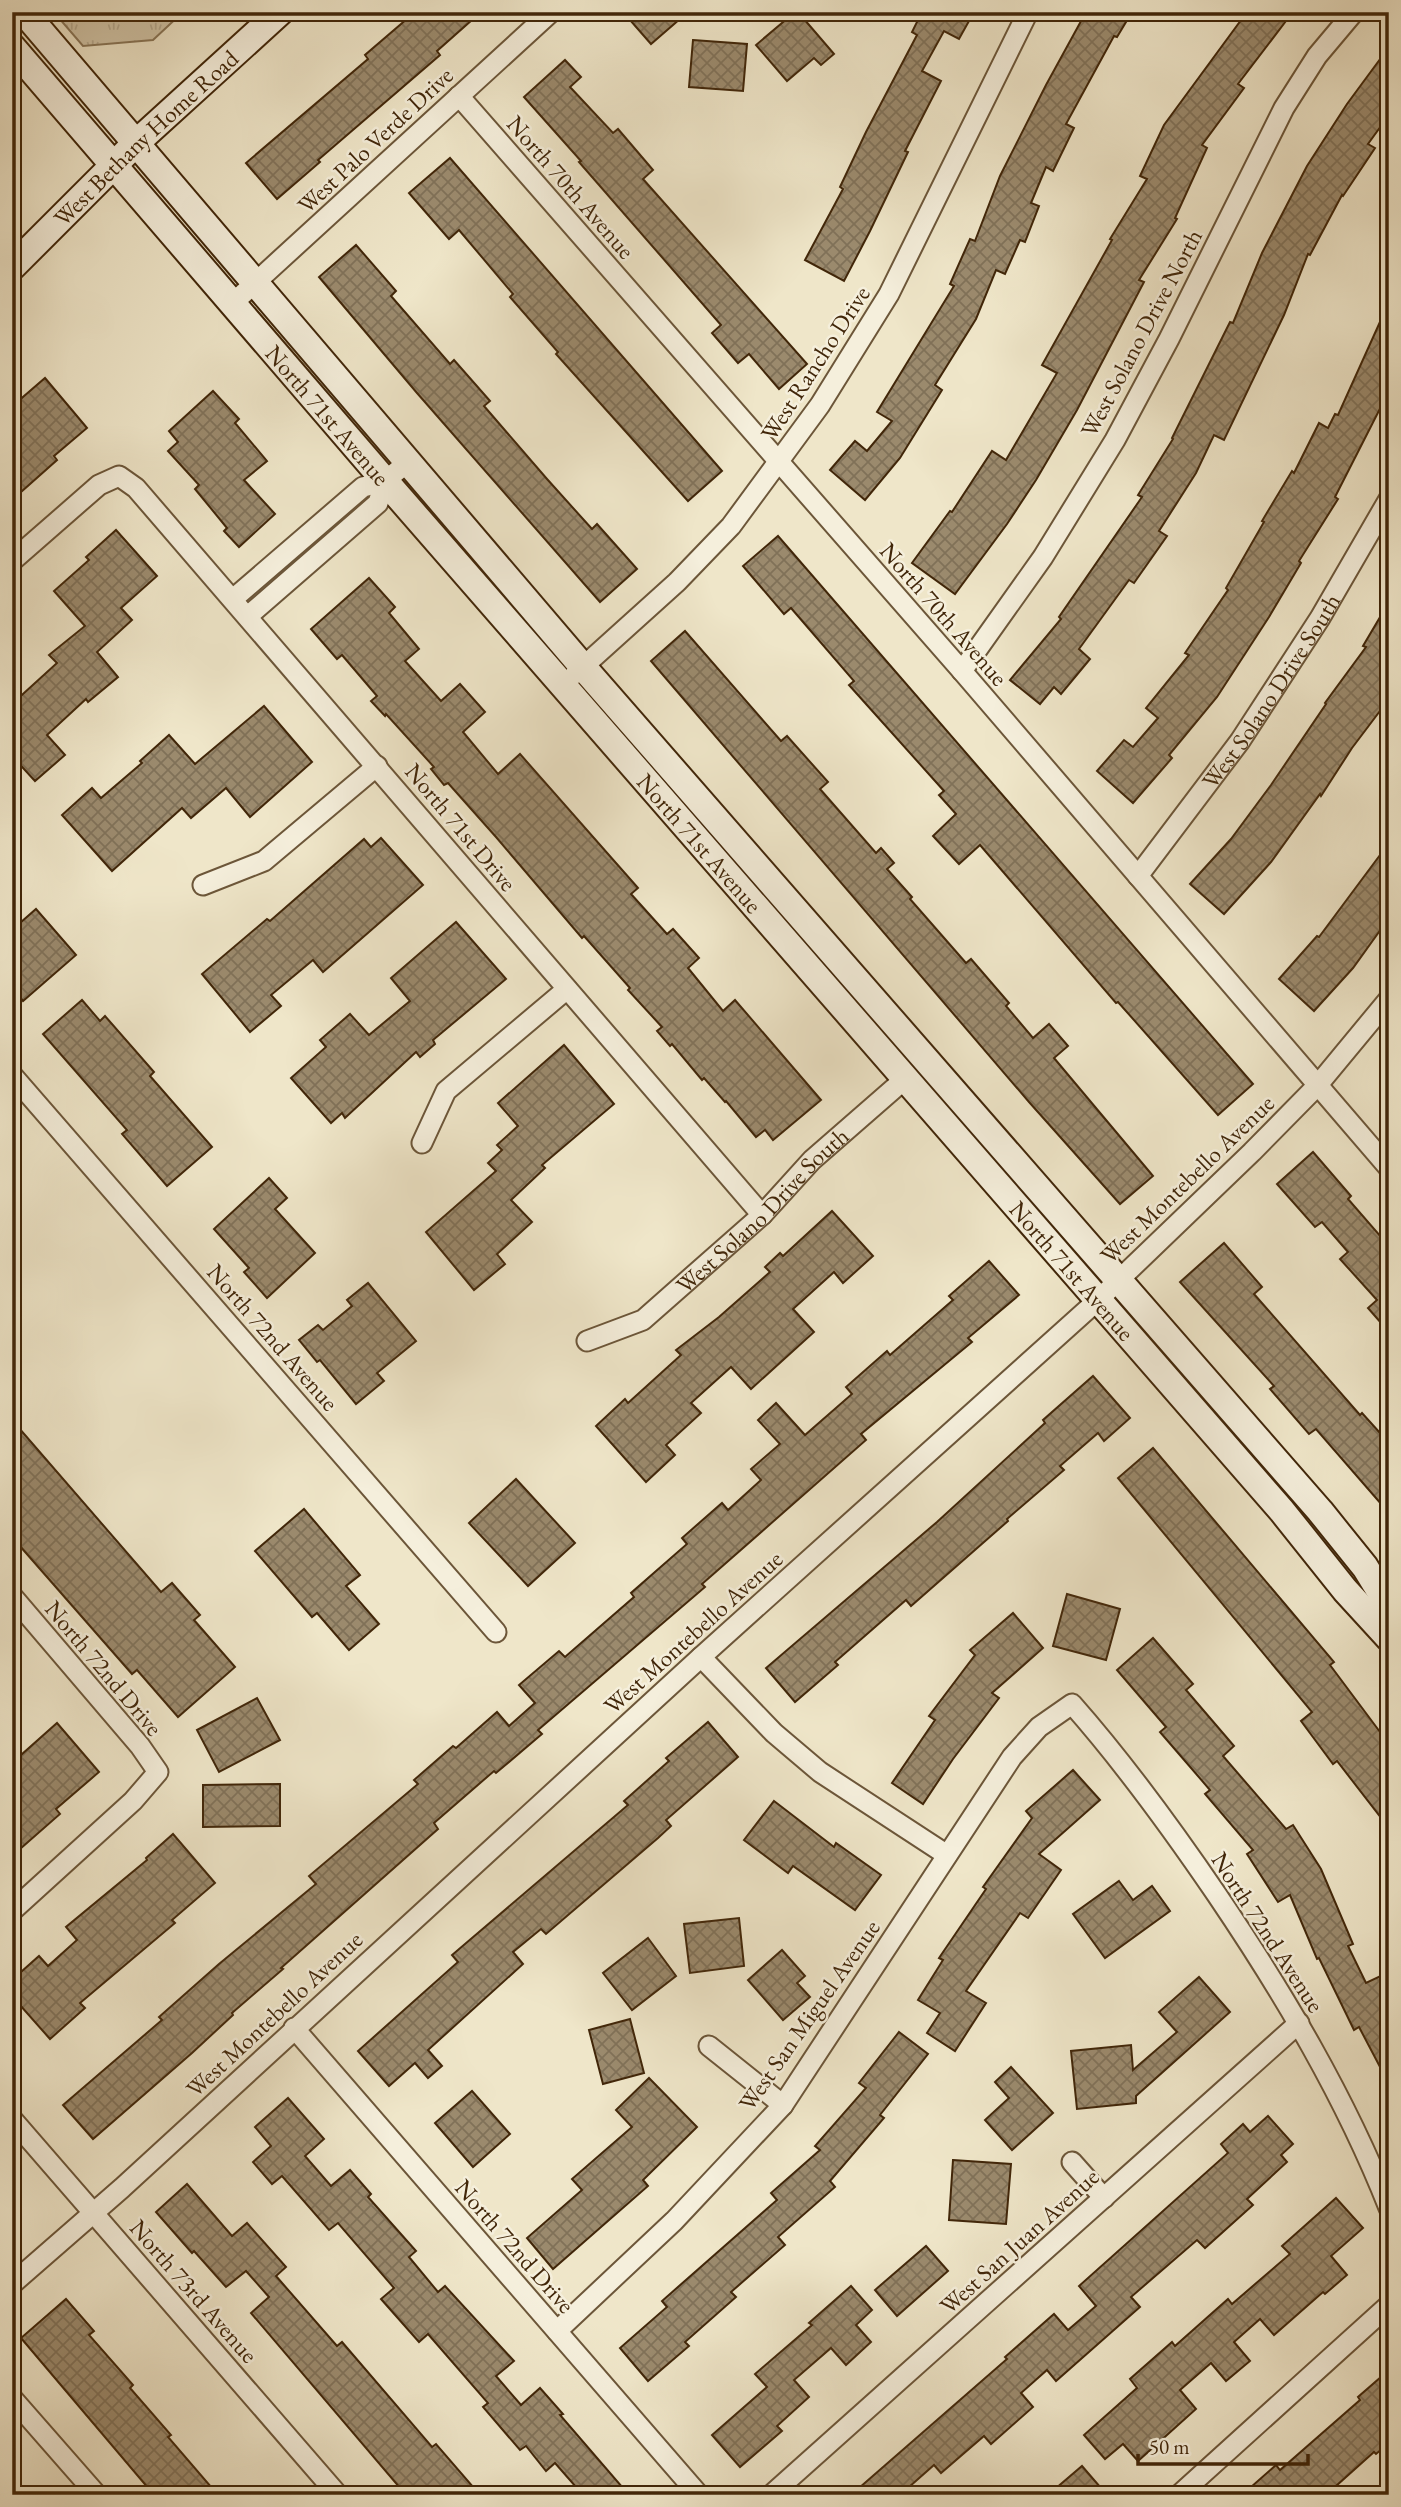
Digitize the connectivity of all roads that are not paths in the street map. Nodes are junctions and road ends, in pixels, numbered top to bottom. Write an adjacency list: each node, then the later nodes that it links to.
1 (24, 12): 8 (street, North 71st Avenue)
2 (280, 12): 8 (street, West Bethany Home Road)
3 (551, 12): 7 (street, West Palo Verde Drive)
4 (1028, 12): 14 (street, West Rancho Drive)
5 (1354, 12): 22 (street, West Solano Drive North)
6 (12, 47): 9 (street, North 71st Avenue)
7 (459, 96): 11 (street, West Palo Verde Drive); 14 (street, North 70th Avenue)
8 (136, 143): 9 (street, West Bethany Home Road); 11 (street, North 71st Avenue)
9 (114, 164): 10 (street, West Bethany Home Road); 12 (street, North 71st Avenue)
10 (12, 267)
11 (255, 284): 12 (street, West Palo Verde Drive); 13 (street, North 71st Avenue)
12 (233, 303): 15 (street, North 71st Avenue)
13 (408, 462): 15 (street); 23 (street, North 71st Avenue)
14 (779, 464): 22 (street, North 70th Avenue); 23 (street, West Rancho Drive)
15 (386, 481): 17 (street); 18 (street); 23 (street, North 71st Avenue)
16 (1389, 499): 25 (street, West Solano Drive South)
17 (318, 526): 18 (street); 20 (street)
18 (332, 543): 21 (street)
19 (12, 561): 20 (street, North 71st Drive)
20 (233, 599): 21 (street, North 71st Drive)
21 (248, 616): 24 (street, North 71st Drive)
22 (962, 671): 25 (street, North 70th Avenue)
23 (574, 675): 29 (street, North 71st Avenue); 31 (street, North 71st Avenue)
24 (377, 766): 26 (street); 27 (street, North 71st Drive)
25 (1138, 876): 32 (street, North 70th Avenue)
26 (203, 885)
27 (567, 989): 33 (street); 35 (street, North 71st Drive)
28 (1389, 999): 32 (street, West Montebello Avenue)
29 (926, 1061): 31 (street, West Solano Drive South); 36 (street, North 71st Avenue)
30 (12, 1075): 41 (street, North 72nd Avenue)
31 (906, 1079): 35 (street, West Solano Drive South); 37 (street, North 71st Avenue)
32 (1317, 1086): 34 (street, North 70th Avenue); 36 (street, West Montebello Avenue)
33 (422, 1143)
34 (1389, 1168)
35 (762, 1215): 38 (street, West Solano Drive South)
36 (1118, 1281): 37 (street, West Montebello Avenue); 40 (street, North 71st Avenue)
37 (1098, 1300): 42 (street, North 71st Avenue); 43 (street, West Montebello Avenue)
38 (587, 1341)
39 (12, 1596): 46 (street, North 72nd Drive)
40 (1389, 1606)
41 (496, 1632)
42 (1389, 1638)
43 (701, 1657): 45 (street); 48 (street, West Montebello Avenue)
44 (1072, 1704): 45 (street, West San Miguel Avenue); 47 (street, North 72nd Avenue)
45 (947, 1855): 50 (street, West San Miguel Avenue)
46 (12, 1911)
47 (1299, 2023): 53 (street, West San Juan Avenue); 54 (street, North 72nd Avenue)
48 (294, 2028): 55 (street, West Montebello Avenue); 58 (street, North 72nd Drive)
49 (709, 2046): 50 (street)
50 (783, 2105): 58 (street, West San Miguel Avenue)
51 (12, 2119): 55 (street, North 73rd Avenue)
52 (1072, 2162): 53 (street)
53 (1104, 2198): 63 (street, West San Juan Avenue)
54 (1389, 2208)
55 (94, 2212): 56 (street, West Montebello Avenue); 61 (street, North 73rd Avenue)
56 (12, 2284)
57 (1389, 2305): 64 (street)
58 (557, 2332): 62 (street, North 72nd Drive)
59 (12, 2398): 60 (street)
60 (97, 2495)
61 (338, 2495)
62 (699, 2495)
63 (771, 2495)
64 (1179, 2495)

